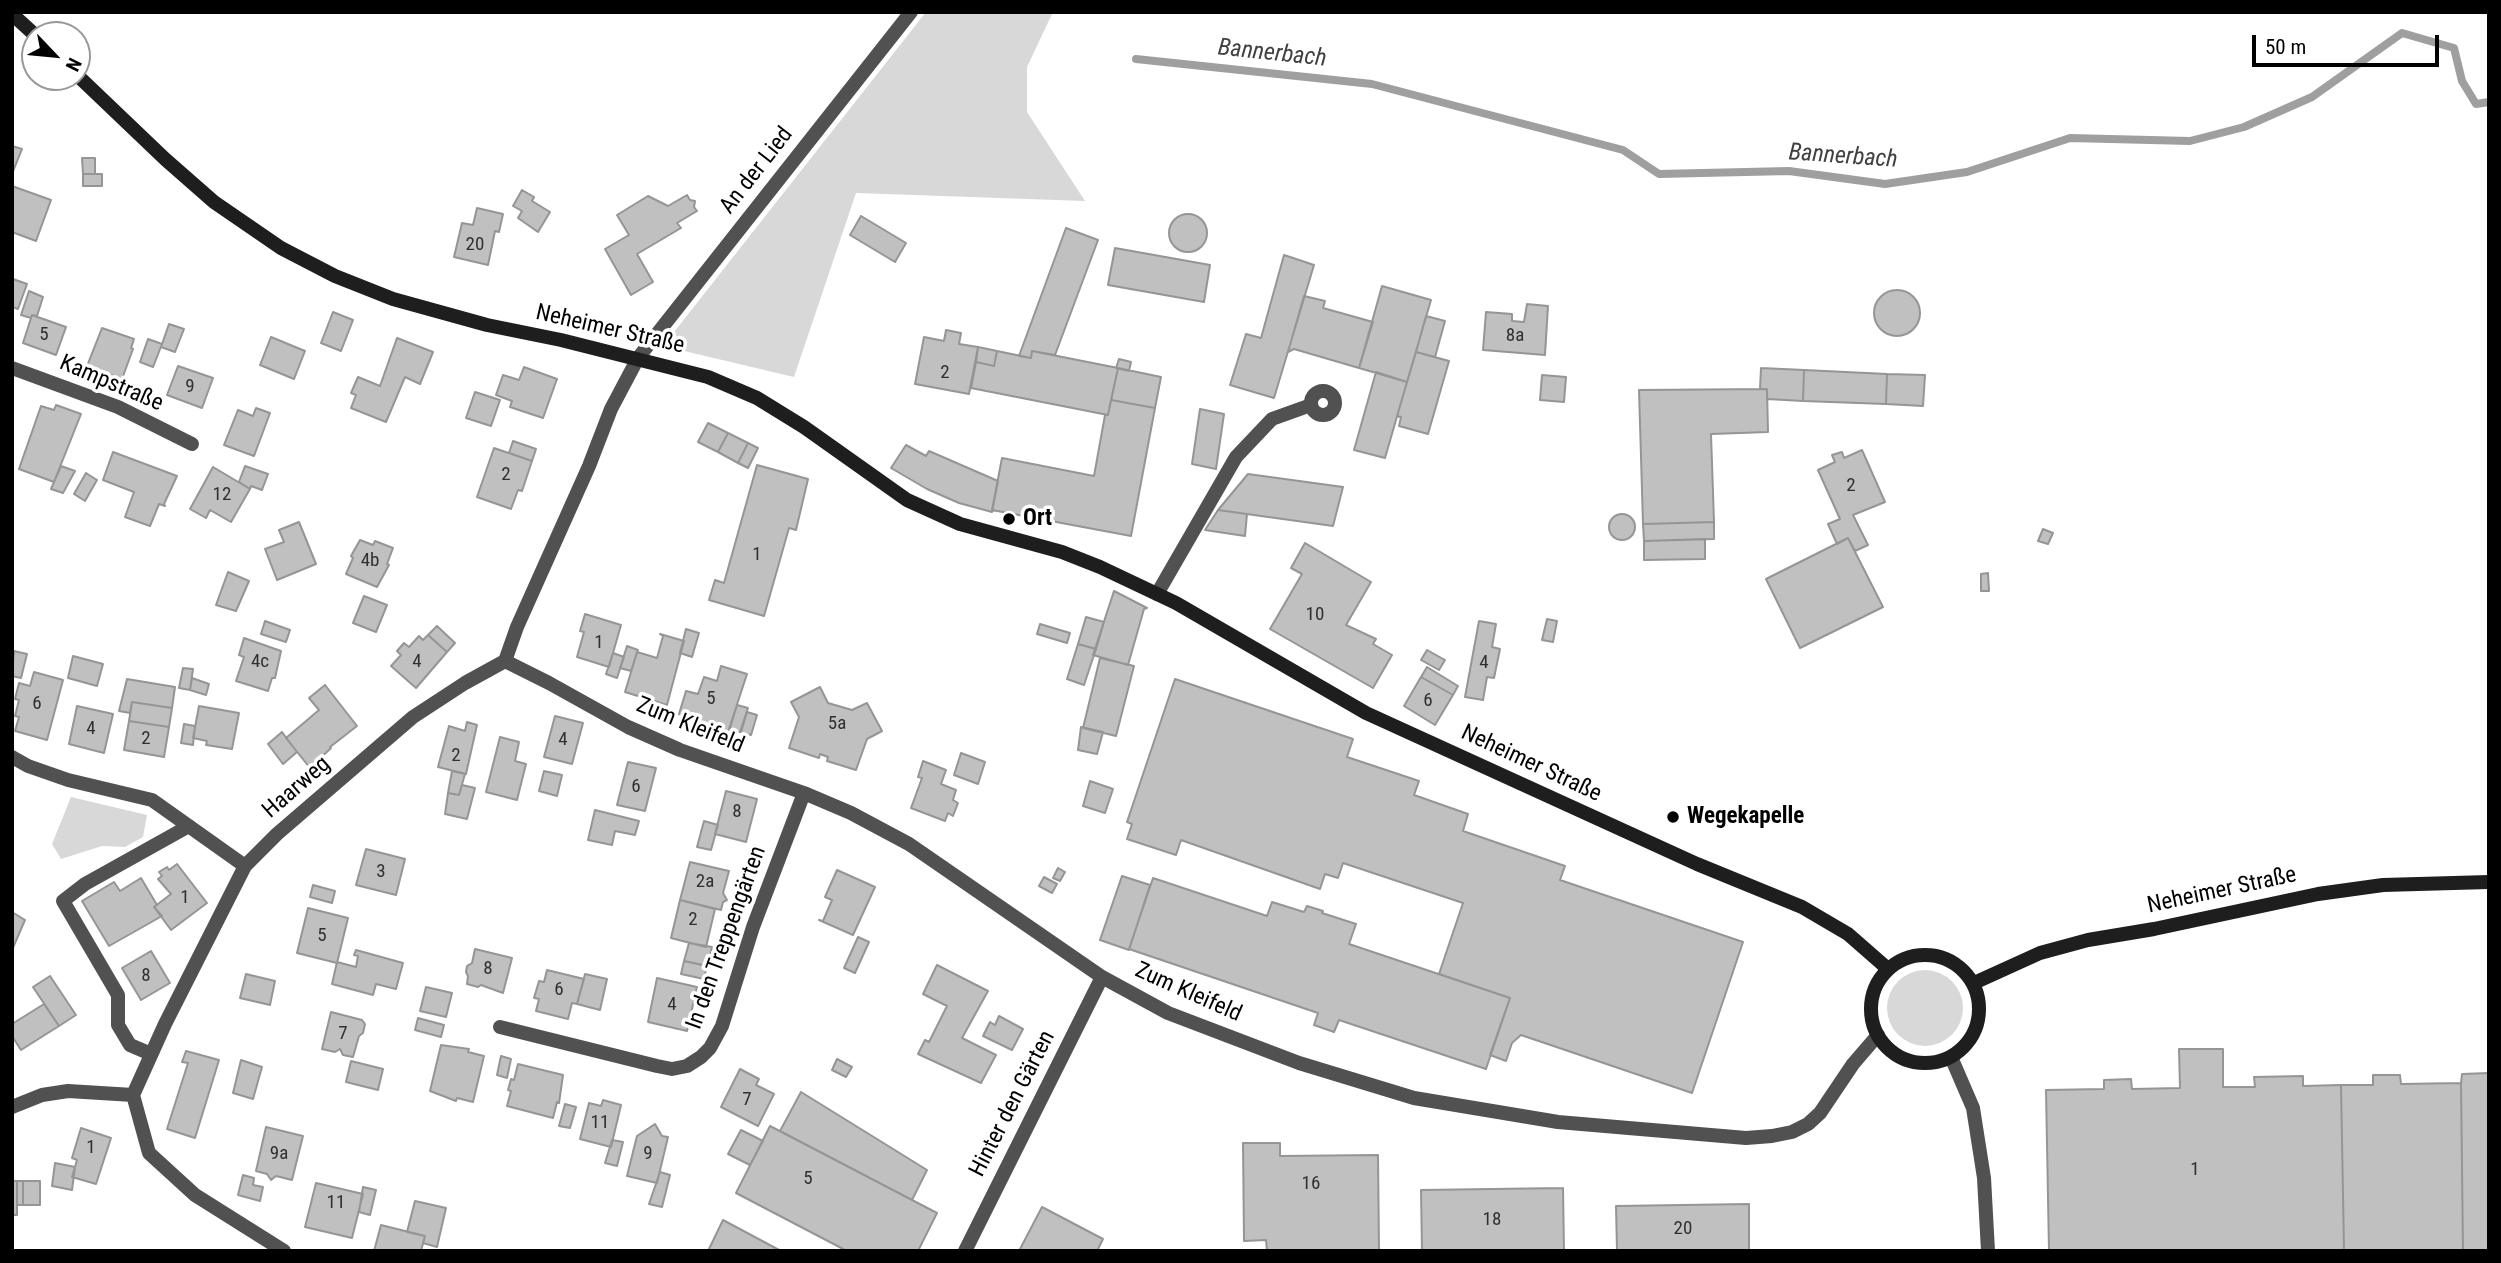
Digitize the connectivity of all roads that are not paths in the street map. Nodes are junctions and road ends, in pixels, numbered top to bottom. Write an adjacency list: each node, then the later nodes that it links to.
1 (911, 12): 3 (street, An der Lied)
2 (91, 88): 3 (main road, Neheimer Straße)
3 (638, 358): 7 (main road, Neheimer Straße); 8 (street)
4 (12, 368): 6 (street, Kampstraße)
5 (1311, 405): 7 (street)
6 (192, 444)
7 (1157, 594): 14 (main road, Neheimer Straße)
8 (505, 661): 10 (street, Zum Kleifeld); 12 (street, Haarweg)
9 (12, 757): 11 (street)
10 (804, 793): 15 (street, Zum Kleifeld); 17 (street, In den Treppengärten)
11 (189, 827): 12 (street); 19 (street)
12 (245, 866): 19 (street, Haarweg)
13 (2489, 882): 16 (main road, Neheimer Straße)
14 (1888, 969): 16 (main road); 18 (main road)
15 (1102, 977): 18 (street, Zum Kleifeld); 24 (street, Hinter den Gärten)
16 (1974, 984): 20 (main road)
17 (500, 1027)
18 (1878, 1035): 20 (main road)
19 (151, 1054): 21 (street, Haarweg)
20 (1951, 1057): 25 (street)
21 (133, 1095): 22 (street); 23 (street)
22 (12, 1107)
23 (284, 1251)
24 (965, 1251)
25 (1988, 1251)

